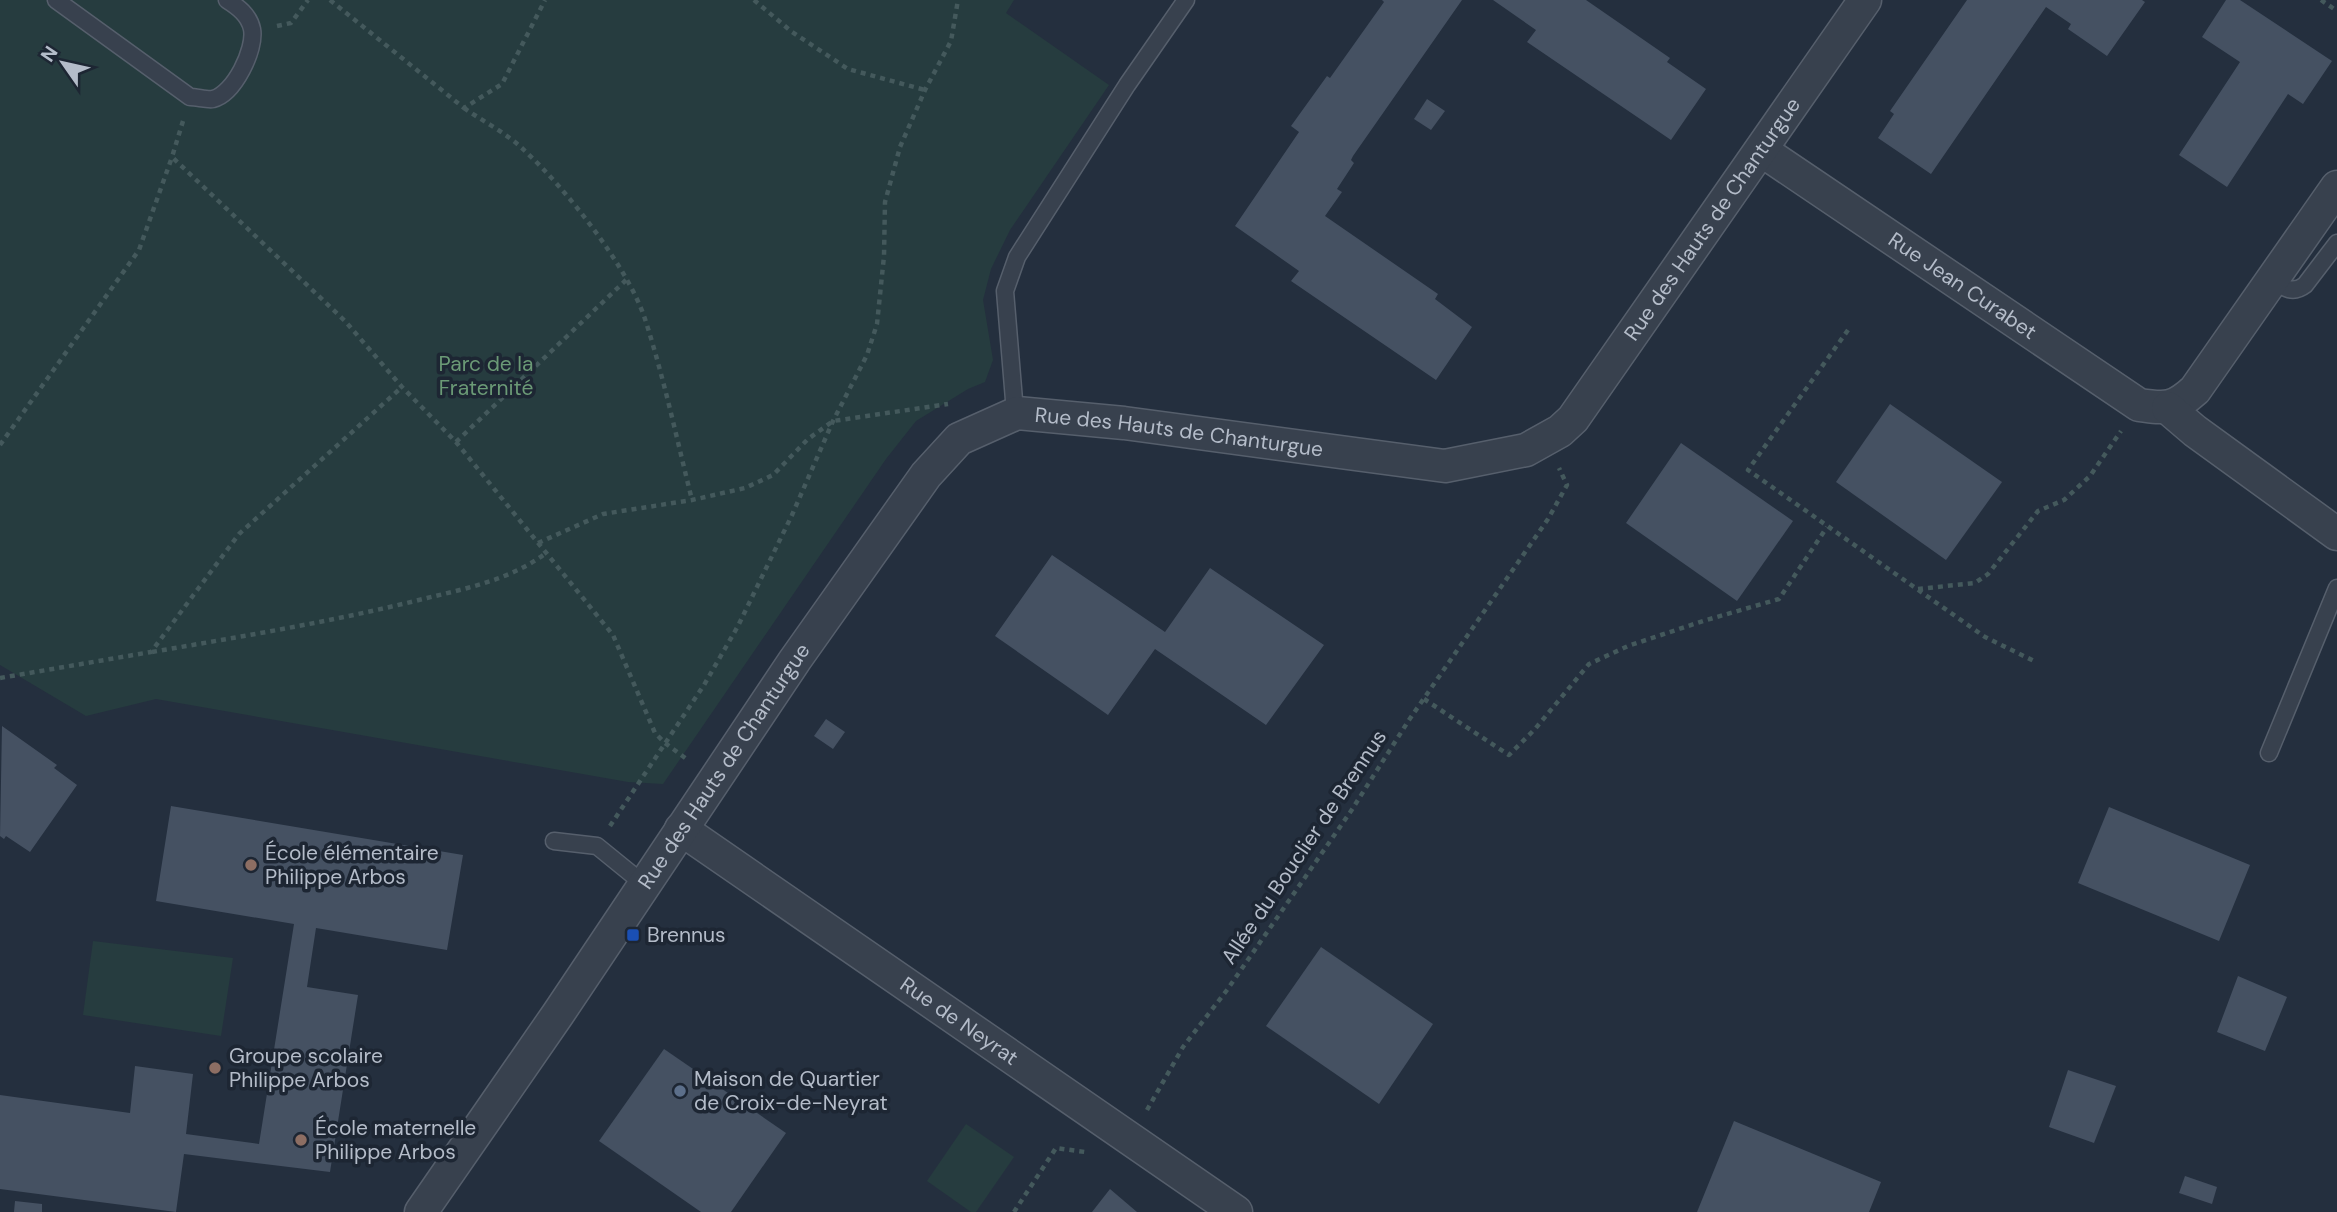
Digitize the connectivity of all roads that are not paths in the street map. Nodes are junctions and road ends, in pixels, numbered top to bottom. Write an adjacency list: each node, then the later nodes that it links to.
1 (55, 0): 2 (lane)
2 (227, 0)
3 (1186, 0): 10 (lane)
4 (1865, 0): 5 (street, Rue des Hauts de Chanturgue)
5 (1761, 150): 9 (street, Rue Jean Curabet); 10 (street, Rue des Hauts de Chanturgue)
6 (2337, 187): 8 (street)
7 (2337, 243): 8 (lane)
8 (2271, 279): 9 (street)
9 (2153, 407): 11 (street, Rue Jean Curabet)
10 (1005, 417): 14 (street, Rue des Hauts de Chanturgue)
11 (2337, 534)
12 (2337, 588): 13 (lane)
13 (2269, 753)
14 (681, 829): 16 (street, Rue des Hauts de Chanturgue); 18 (street, Rue de Neyrat)
15 (554, 841): 16 (lane)
16 (645, 885): 17 (street, Rue des Hauts de Chanturgue)
17 (421, 1212)
18 (1236, 1212)

